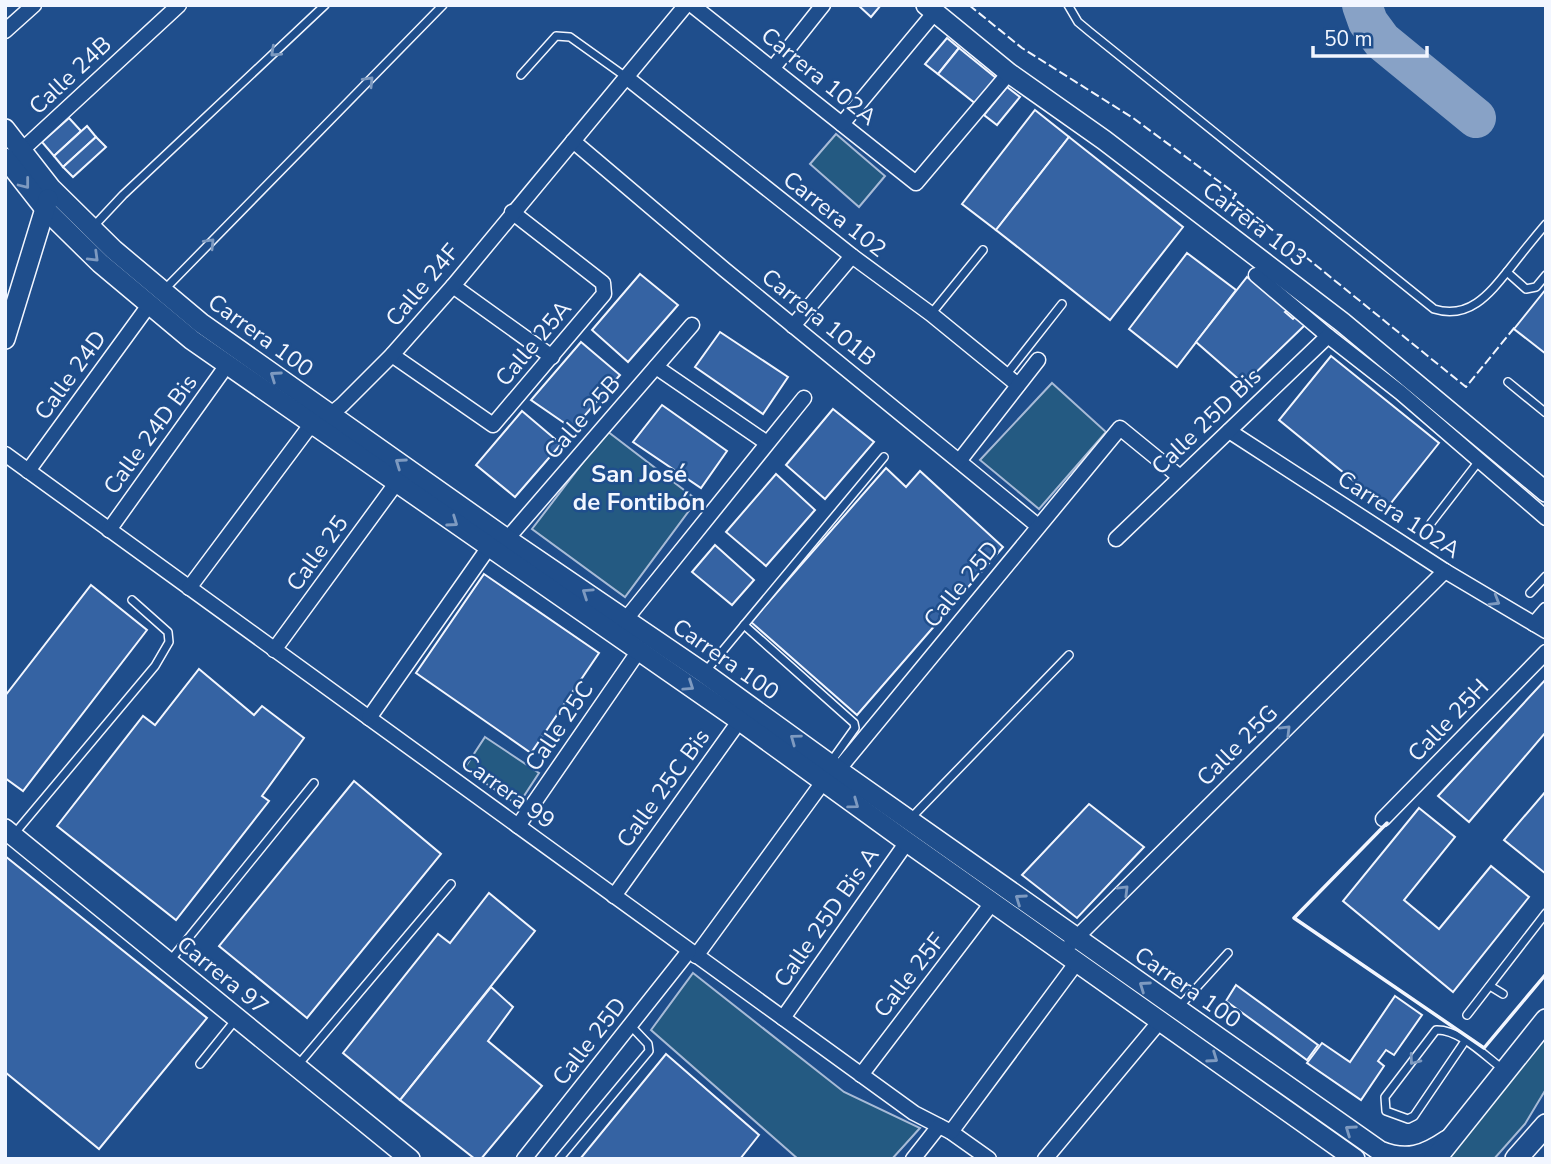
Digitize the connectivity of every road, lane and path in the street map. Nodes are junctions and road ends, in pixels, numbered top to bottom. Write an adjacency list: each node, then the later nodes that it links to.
1 (34, 5): 10 (street)
2 (179, 5): 18 (street, Calle 24B)
3 (325, 5): 23 (lane, one-way to 23)
4 (443, 5): 30 (lane, one-way to 4)
5 (686, 5): 14 (street, Calle 24F)
6 (692, 5): 11 (street, Carrera 102A)
7 (823, 5): 11 (street)
8 (1068, 5): 26 (lane)
9 (931, 9): 12 (main road, Carrera 103); 15 (street)
10 (5, 32)
11 (773, 68): 15 (street, Carrera 102A)
12 (1009, 73): 15 (street, Carrera 102A); 57 (main road, Carrera 103)
13 (521, 75): 14 (lane)
14 (625, 76): 17 (street, Calle 24F); 25 (street, Carrera 102)
15 (842, 124)
16 (5, 129): 18 (main road, Carrera 100)
17 (573, 141): 21 (street, Calle 24F); 34 (street, Carrera 101B)
18 (14, 154): 19 (main road, Carrera 100); 20 (main road, Carrera 100, one-way to 20)
19 (51, 188): 20 (main road); 23 (main road, Carrera 100)
20 (45, 209): 30 (main road, Carrera 100, one-way to 30); 36 (main road)
21 (512, 212): 29 (street, Calle 24F); 38 (street, Calle 25A)
22 (1546, 224): 26 (lane)
23 (92, 228): 30 (main road, Carrera 100)
24 (983, 250): 32 (lane)
25 (852, 256): 32 (street, Carrera 102); 34 (street)
26 (1507, 272): 28 (lane)
27 (1256, 275): 35 (street)
28 (1546, 275)
29 (453, 286): 37 (street, Calle 24F); 38 (street)
30 (156, 299): 40 (main road, Carrera 100); 47 (main road, Carrera 100, one-way to 30); 54 (street, Calle 24D)
31 (1062, 304): 42 (lane)
32 (930, 314): 42 (street, Carrera 102)
33 (692, 325): 41 (street, Calle 25B)
34 (793, 326): 52 (street, Carrera 101B)
35 (1328, 337): 48 (street, Calle 25D Bis); 53 (street)
36 (5, 338)
37 (392, 355): 38 (street, Calle 25A); 47 (street, Calle 24F)
38 (552, 358)
39 (1038, 360): 44 (street)
40 (227, 365): 47 (main road, Carrera 100); 61 (street, Calle 24D Bis)
41 (656, 367): 49 (street); 62 (street, Calle 25B)
42 (1006, 375): 44 (street, Carrera 102)
43 (1507, 382): 46 (lane)
44 (1018, 385): 52 (street)
45 (804, 398): 49 (street)
46 (1546, 413)
47 (324, 421): 56 (main road, Carrera 100); 62 (main road, Carrera 100, one-way to 47); 67 (street, Calle 24F)
48 (1229, 430): 55 (street, Calle 25D Bis); 65 (street, Carrera 102A)
49 (767, 443): 71 (street)
50 (5, 454): 54 (street, Carrera 99)
51 (884, 457): 72 (lane)
52 (960, 460): 60 (street, Carrera 101B)
53 (1479, 461): 58 (street); 59 (lane)
54 (28, 471): 61 (street, Carrera 99)
55 (1180, 477): 60 (street, Calle 25D); 63 (street, Calle 25D Bis)
56 (397, 482): 64 (main road, Carrera 100, one-way to 64); 74 (street, Calle 25)
57 (1546, 492)
58 (1546, 518)
59 (1431, 523)
60 (1038, 526): 81 (street, Calle 25D)
61 (110, 530): 67 (street, Carrera 99)
62 (507, 539): 71 (main road, Carrera 100, one-way to 62)
63 (1116, 539)
64 (489, 547): 75 (main road, Carrera 100); 80 (street)
65 (1445, 571): 73 (street, Carrera 102A, one-way to 73); 92 (street, Calle 25G, one-way to 65)
66 (1546, 576): 68 (lane)
67 (189, 588): 74 (street, Carrera 99)
68 (1530, 593)
69 (132, 600): 86 (lane)
70 (1546, 610): 73 (street)
71 (626, 619): 78 (main road, Carrera 100)
72 (744, 625): 78 (lane); 81 (lane)
73 (1540, 628)
74 (274, 650): 80 (street, Carrera 99)
75 (638, 652): 79 (main road, Carrera 100, one-way to 79); 85 (street, Calle 25C)
76 (1546, 653): 83 (street, Calle 25H)
77 (1069, 655): 84 (lane)
78 (704, 673): 79 (main road, Carrera 100)
79 (745, 714): 81 (main road, Carrera 100); 89 (street, Calle 25C Bis)
80 (369, 718): 85 (street, Carrera 99)
81 (830, 772): 84 (main road, Carrera 100); 87 (main road, Carrera 100, one-way to 87); 93 (street, Calle 25D)
82 (314, 783): 95 (lane)
83 (1383, 819)
84 (909, 820): 92 (main road, Carrera 100, one-way to 84)
85 (518, 826): 89 (street, Carrera 99)
86 (9, 832): 95 (main road, Carrera 97)
87 (906, 842): 90 (main road, Carrera 100); 101 (street, Calle 25D Bis A)
88 (451, 884): 107 (lane)
89 (614, 896): 93 (street, Carrera 99)
90 (992, 903): 92 (main road, Carrera 100); 109 (street, Calle 25F)
91 (1544, 918): 96 (lane)
92 (1072, 951): 98 (main road, Carrera 100, one-way to 92); 103 (main road, Carrera 100); 112 (street, Calle 25G)
93 (693, 953): 101 (street, Carrera 99); 104 (street, Calle 25D)
94 (1228, 953): 98 (lane)
95 (169, 962): 100 (main road, Carrera 97)
96 (1490, 986): 97 (lane); 99 (lane)
97 (1503, 994)
98 (1177, 1009): 113 (main road, Carrera 100, one-way to 98)
99 (1467, 1015)
100 (237, 1018): 106 (lane); 107 (main road, Carrera 97)
101 (783, 1018): 109 (street, Carrera 99)
102 (1546, 1020): 108 (main road)
103 (1160, 1021): 120 (street); 121 (main road, Carrera 100, one-way to 121)
104 (630, 1026): 116 (street, Calle 25D); 117 (lane)
105 (1465, 1041): 105 (lane, one-way to 105); 108 (lane)
106 (200, 1064)
107 (297, 1066): 115 (main road, Carrera 97)
108 (1505, 1071): 113 (main road)
109 (861, 1075): 112 (street, Carrera 99)
110 (1546, 1112): 114 (main road)
111 (1546, 1125): 114 (main road)
112 (945, 1129): 118 (street, Calle 25G); 119 (street, Carrera 99)
113 (1454, 1135): 122 (main road)
114 (1520, 1154)
115 (410, 1159)
116 (524, 1159)
117 (559, 1159)
118 (913, 1159)
119 (989, 1159)
120 (1045, 1159)
121 (1355, 1159)
122 (1435, 1159)

